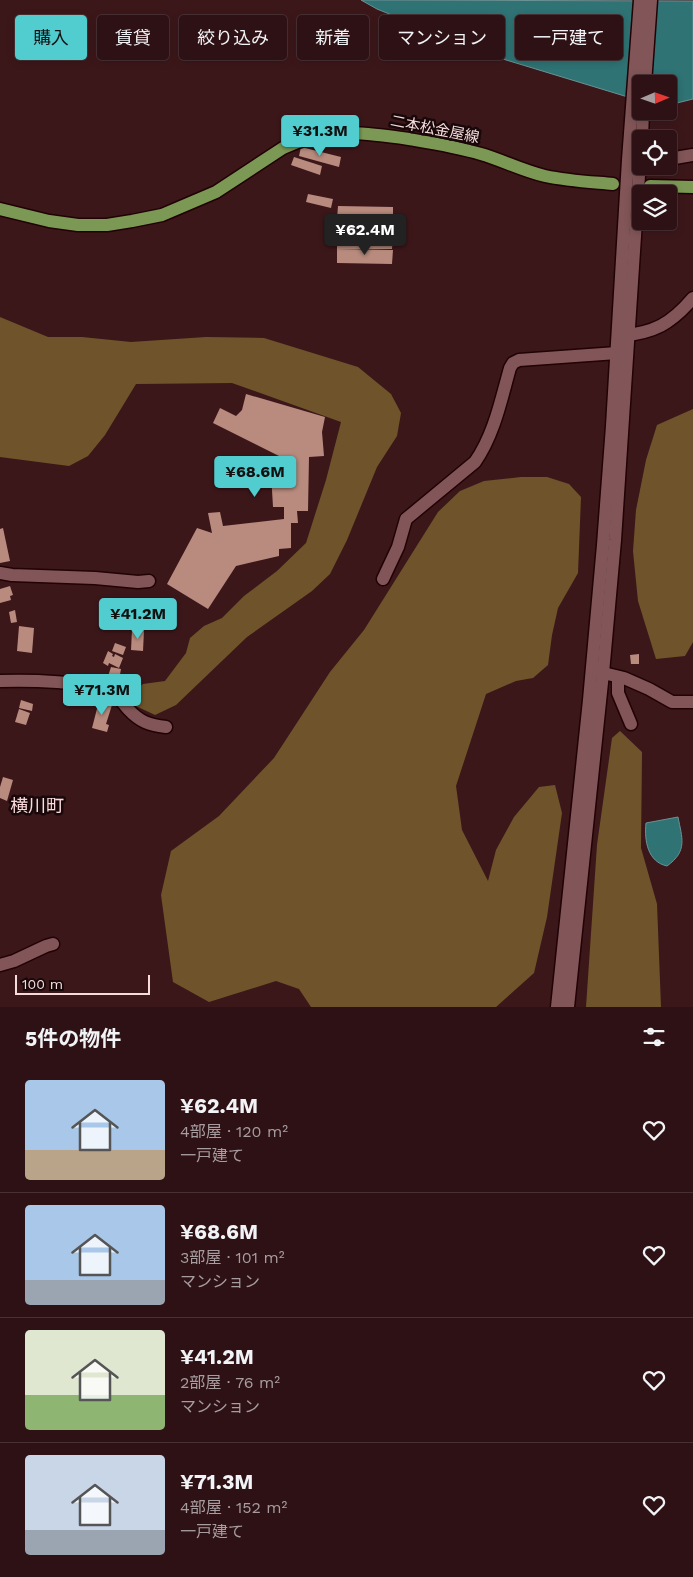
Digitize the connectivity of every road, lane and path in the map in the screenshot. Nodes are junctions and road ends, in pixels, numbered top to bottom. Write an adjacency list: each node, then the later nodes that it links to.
1 (640, 0): 4 (street)
2 (651, 0): 3 (street)
3 (646, 75)
4 (637, 130)
5 (693, 155): 6 (street)
6 (677, 158)
7 (635, 175): 14 (street)
8 (640, 175): 14 (street)
9 (614, 184): 12 (main road, 二本松金屋線)
10 (677, 187): 11 (main road)
11 (693, 187)
12 (0, 210)
13 (693, 298): 14 (street)
14 (623, 336): 15 (street); 19 (street)
15 (617, 352): 17 (street); 19 (street)
16 (0, 572): 18 (street)
17 (384, 579)
18 (148, 581)
19 (597, 672): 20 (street); 27 (street); 28 (street)
20 (618, 676): 22 (street); 23 (street)
21 (0, 681): 24 (street)
22 (693, 702)
23 (631, 724)
24 (166, 727)
25 (53, 944): 26 (street)
26 (0, 964)
27 (556, 1007)
28 (568, 1007)

